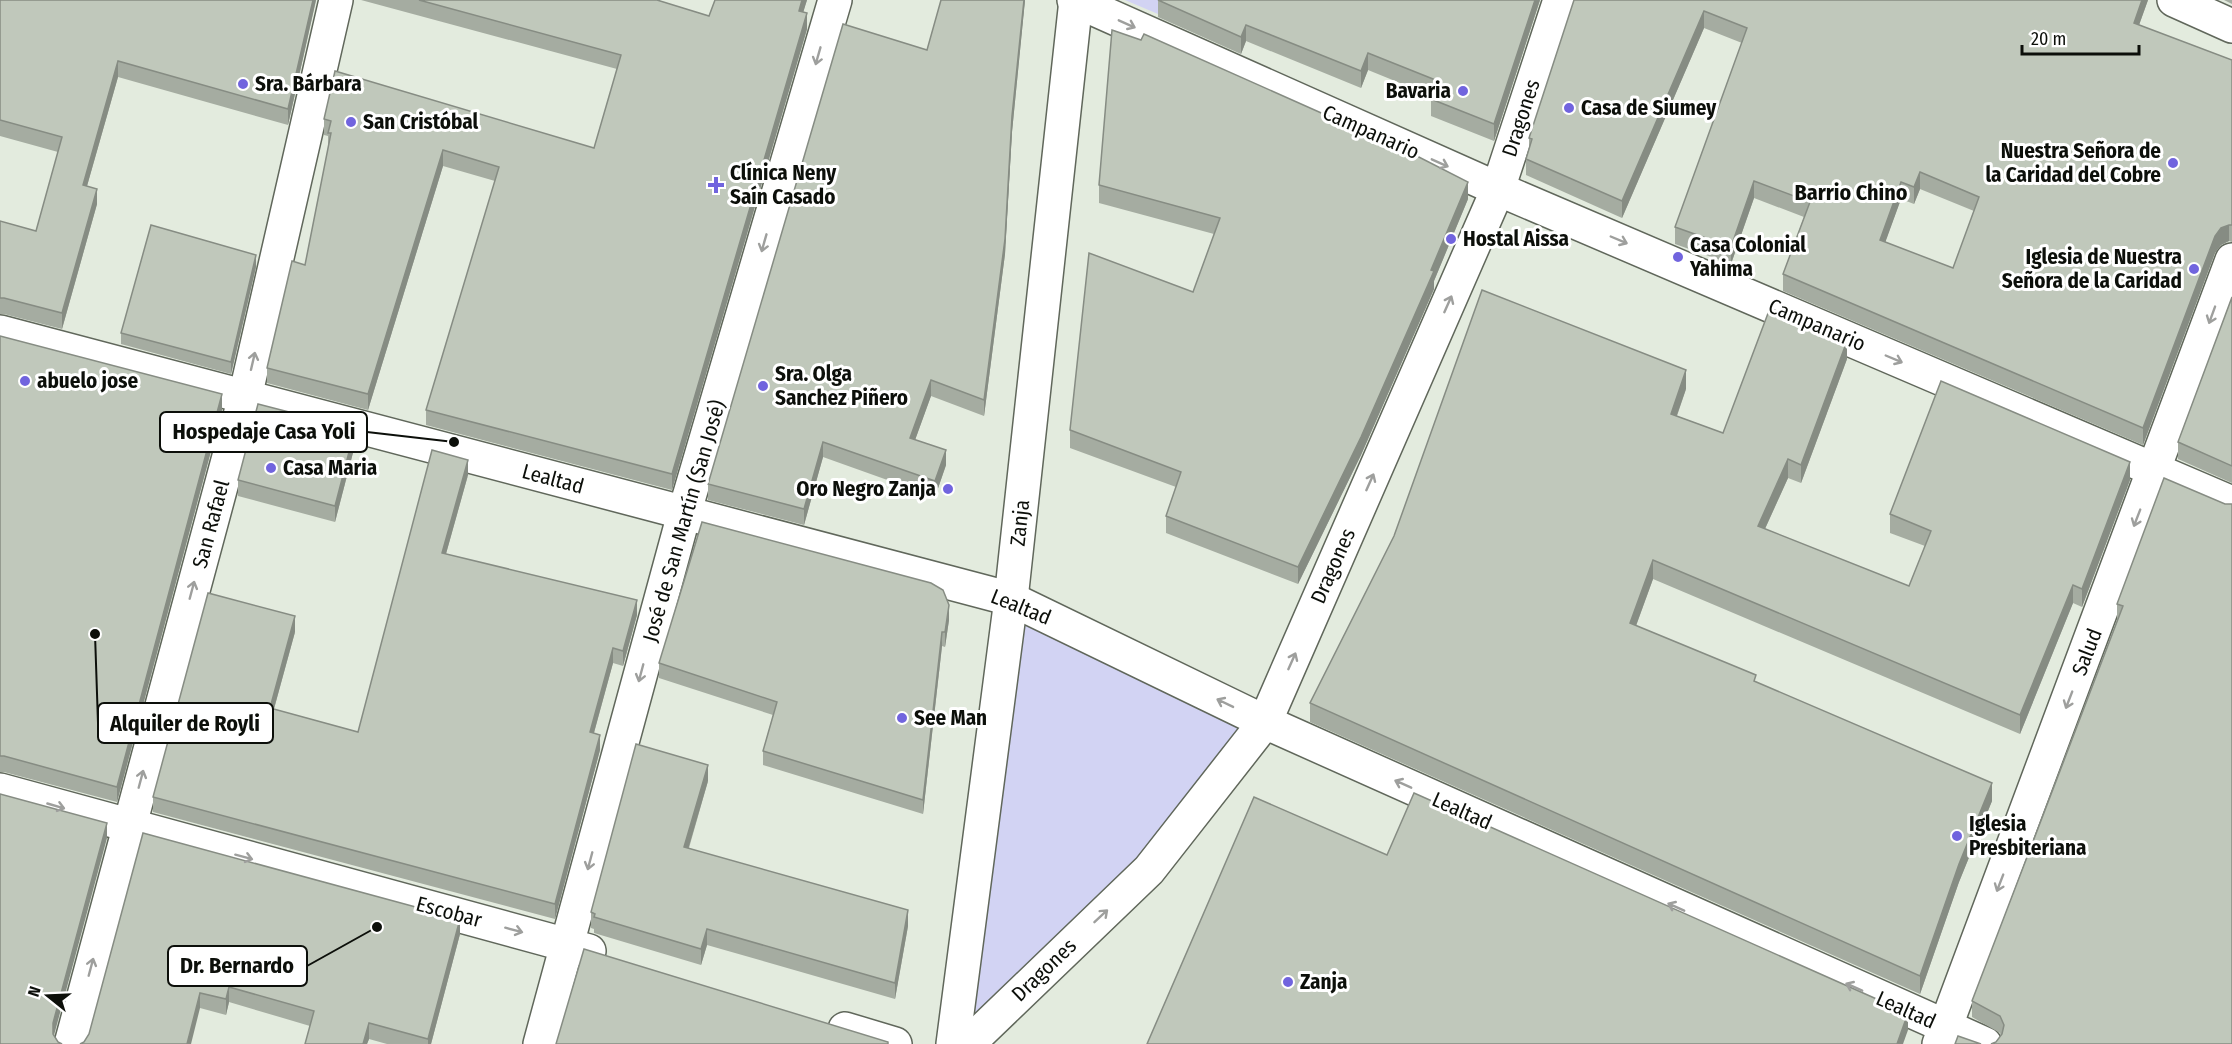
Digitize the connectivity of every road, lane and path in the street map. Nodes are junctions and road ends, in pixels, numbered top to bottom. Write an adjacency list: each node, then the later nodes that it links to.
1 (336, 0): 10 (street, San Rafael, one-way to 1)
2 (835, 0): 13 (street, José de San Martín (San José), one-way to 13)
3 (1075, 0): 7 (street, Campanario, one-way to 7); 14 (street, Zanja)
4 (1560, 0): 7 (street, Dragones)
5 (2174, 0): 6 (street)
6 (2232, 26)
7 (1498, 189): 11 (street, Campanario, one-way to 11); 15 (street, Dragones, one-way to 7)
8 (2232, 260): 11 (street, Salud, one-way to 11)
9 (0, 332): 10 (street, Lealtad)
10 (245, 397): 13 (street, Lealtad); 17 (street, San Rafael, one-way to 10)
11 (2155, 470): 12 (street, Campanario); 21 (street, Salud, one-way to 21)
12 (2232, 503)
13 (684, 514): 14 (street, Lealtad); 18 (street, José de San Martín (San José), one-way to 18)
14 (1011, 599): 15 (street, Lealtad, one-way to 14); 25 (street, Zanja)
15 (1265, 722): 21 (street, Lealtad, one-way to 15); 26 (street, Dragones, one-way to 15)
16 (0, 790): 17 (street, Escobar, one-way to 17)
17 (128, 826): 18 (street, Escobar, one-way to 18); 22 (street, San Rafael, one-way to 17)
18 (567, 944): 19 (street, Escobar); 23 (street, José de San Martín (San José))
19 (612, 958)
20 (816, 1020): 24 (street)
21 (1942, 1036): 27 (street, Lealtad)
22 (71, 1044)
23 (540, 1044)
24 (895, 1044)
25 (953, 1044)
26 (968, 1044)
27 (1985, 1044)

